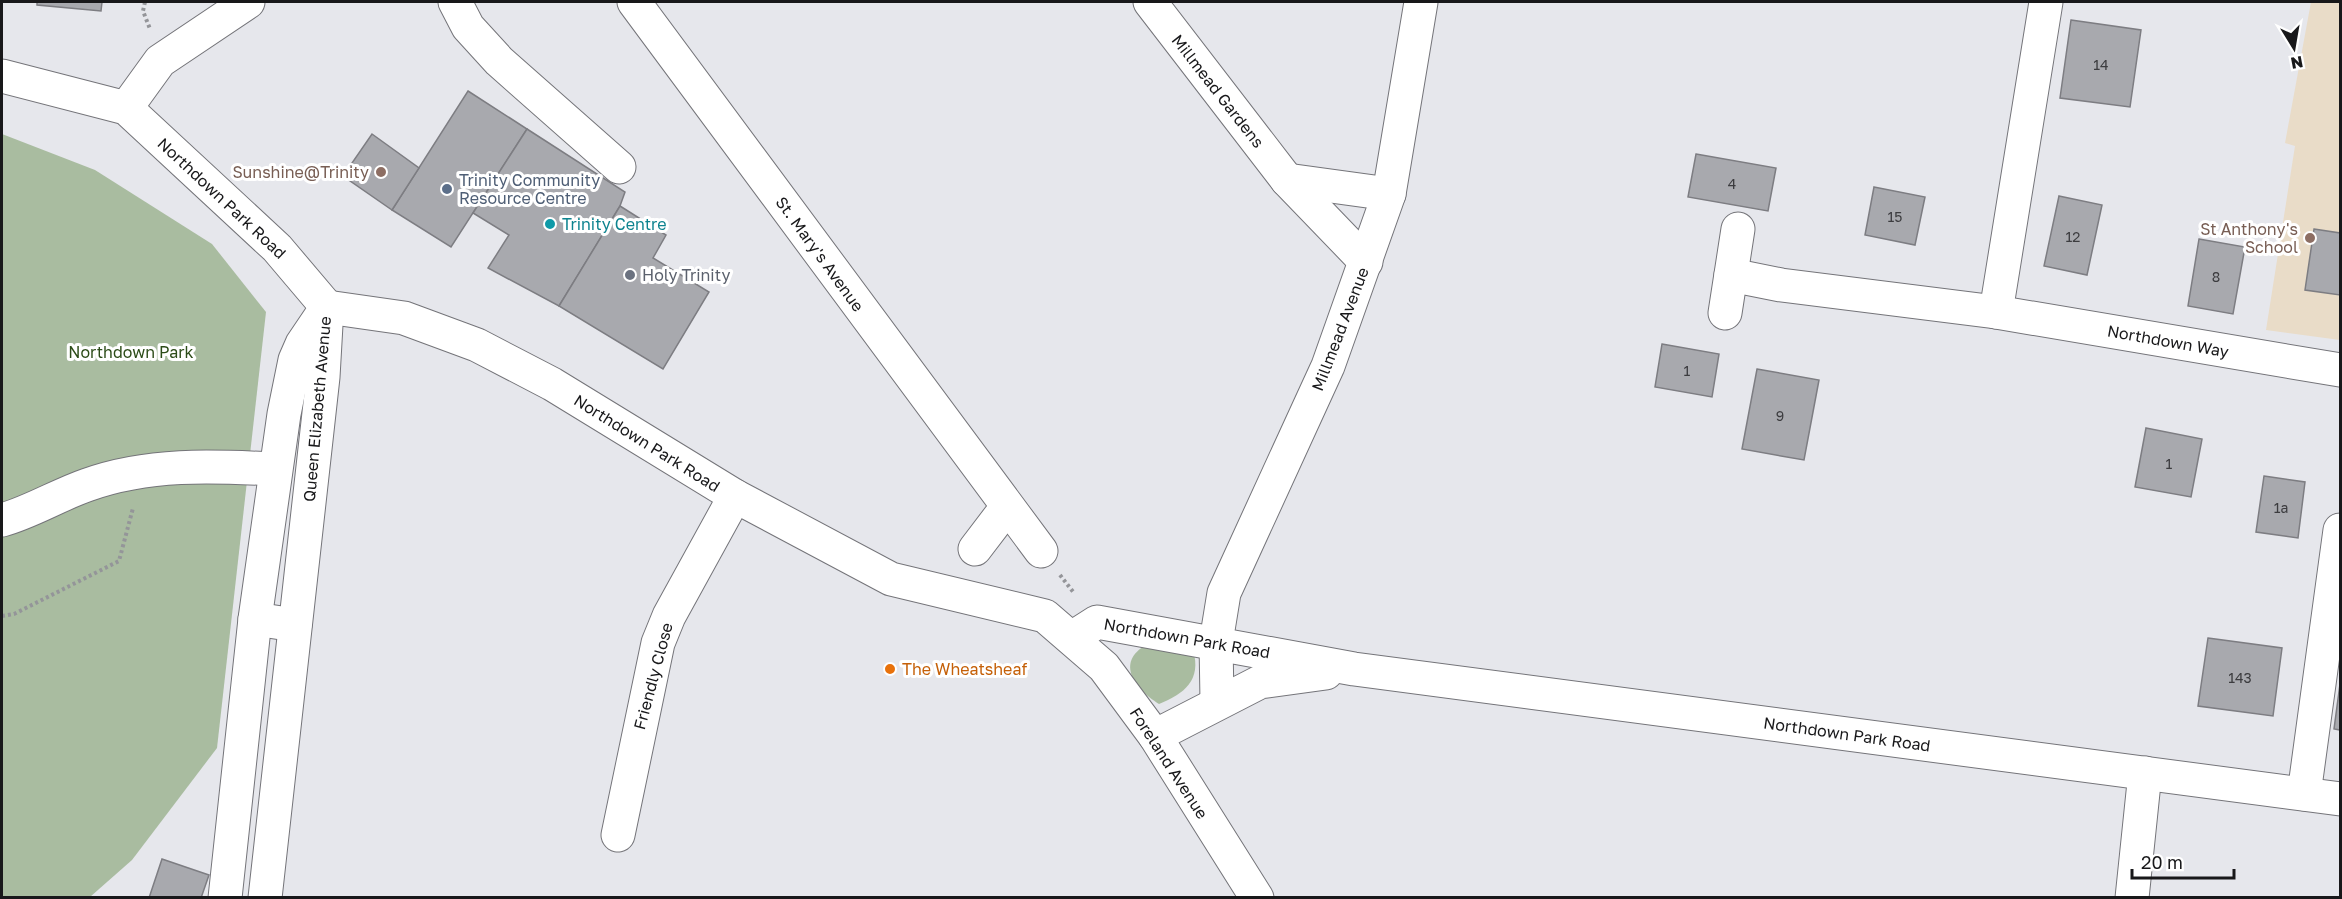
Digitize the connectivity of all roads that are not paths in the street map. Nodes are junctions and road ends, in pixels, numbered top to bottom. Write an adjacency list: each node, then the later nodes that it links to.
1 (248, 2): 8 (street)
2 (455, 2): 9 (street)
3 (634, 2): 21 (street, St. Mary's Avenue)
4 (1150, 2): 10 (street, Millmead Gardens)
5 (1421, 2): 11 (street, Millmead Avenue)
6 (2046, 2): 16 (street)
7 (2, 76): 8 (street, Northdown Park Road)
8 (126, 108): 15 (street, Northdown Park Road)
9 (619, 167)
10 (1287, 180): 11 (street); 13 (street, Millmead Gardens)
11 (1389, 194): 13 (street, Millmead Avenue)
12 (1738, 229): 14 (street)
13 (1366, 262): 29 (street, Millmead Avenue)
14 (1731, 275): 16 (street, Northdown Way); 17 (street)
15 (327, 307): 19 (street, Queen Elizabeth Avenue); 20 (street, Northdown Park Road); 27 (street, Queen Elizabeth Avenue)
16 (1996, 312): 18 (street, Northdown Way)
17 (1725, 313)
18 (2340, 370)
19 (275, 469): 22 (street); 26 (street, Queen Elizabeth Avenue)
20 (735, 496): 28 (street, Northdown Park Road); 36 (street, Friendly Close)
21 (1007, 507): 24 (street); 25 (street, St. Mary's Avenue)
22 (2, 520)
23 (2340, 530): 34 (street)
24 (975, 549)
25 (1041, 551)
26 (255, 619): 27 (street); 37 (street, Queen Elizabeth Avenue)
27 (295, 625): 38 (street, Queen Elizabeth Avenue)
28 (1084, 630): 29 (street, Northdown Park Road); 32 (street, Foreland Avenue)
29 (1216, 642): 30 (street, Northdown Park Road); 31 (street, Millmead Avenue)
30 (1354, 669): 31 (street, Northdown Park Road); 33 (street, Northdown Park Road)
31 (1217, 701): 32 (street, Northdown Park Road)
32 (1155, 735): 39 (street, Foreland Avenue)
33 (2145, 773): 34 (street, Northdown Park Road); 40 (street)
34 (2304, 794): 35 (street, Northdown Park Road)
35 (2340, 799)
36 (618, 835)
37 (225, 897)
38 (265, 897)
39 (1257, 897)
40 (2132, 897)

